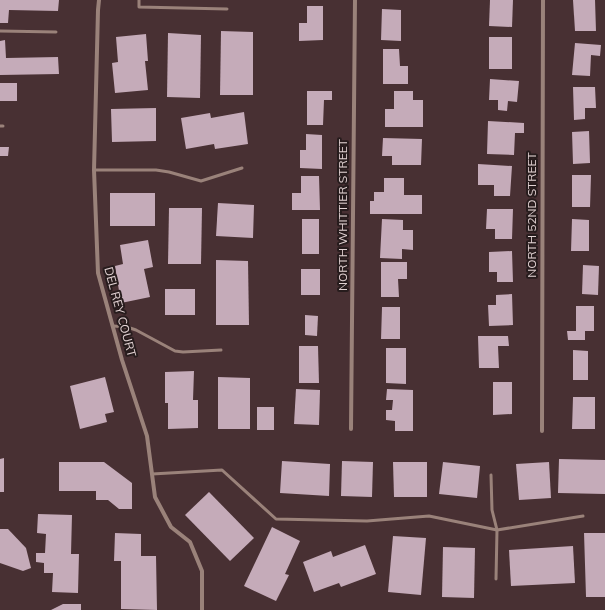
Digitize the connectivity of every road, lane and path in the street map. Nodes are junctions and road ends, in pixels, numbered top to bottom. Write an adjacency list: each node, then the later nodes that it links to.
1 (99, 0): 9 (street, DEL REY COURT)
2 (139, 0): 5 (lane)
3 (355, 0): 12 (street, NORTH WHITTIER STREET)
4 (543, 0): 13 (street, NORTH 52ND STREET)
5 (227, 9)
6 (0, 31): 7 (lane)
7 (56, 32)
8 (242, 168): 9 (lane)
9 (94, 170): 10 (street, DEL REY COURT)
10 (113, 326): 11 (lane); 14 (street, DEL REY COURT)
11 (221, 350)
12 (352, 429)
13 (542, 430)
14 (152, 474): 17 (lane); 19 (street, DEL REY COURT)
15 (491, 475): 17 (lane)
16 (583, 516): 17 (lane)
17 (497, 530): 18 (lane)
18 (496, 579)
19 (202, 610)

